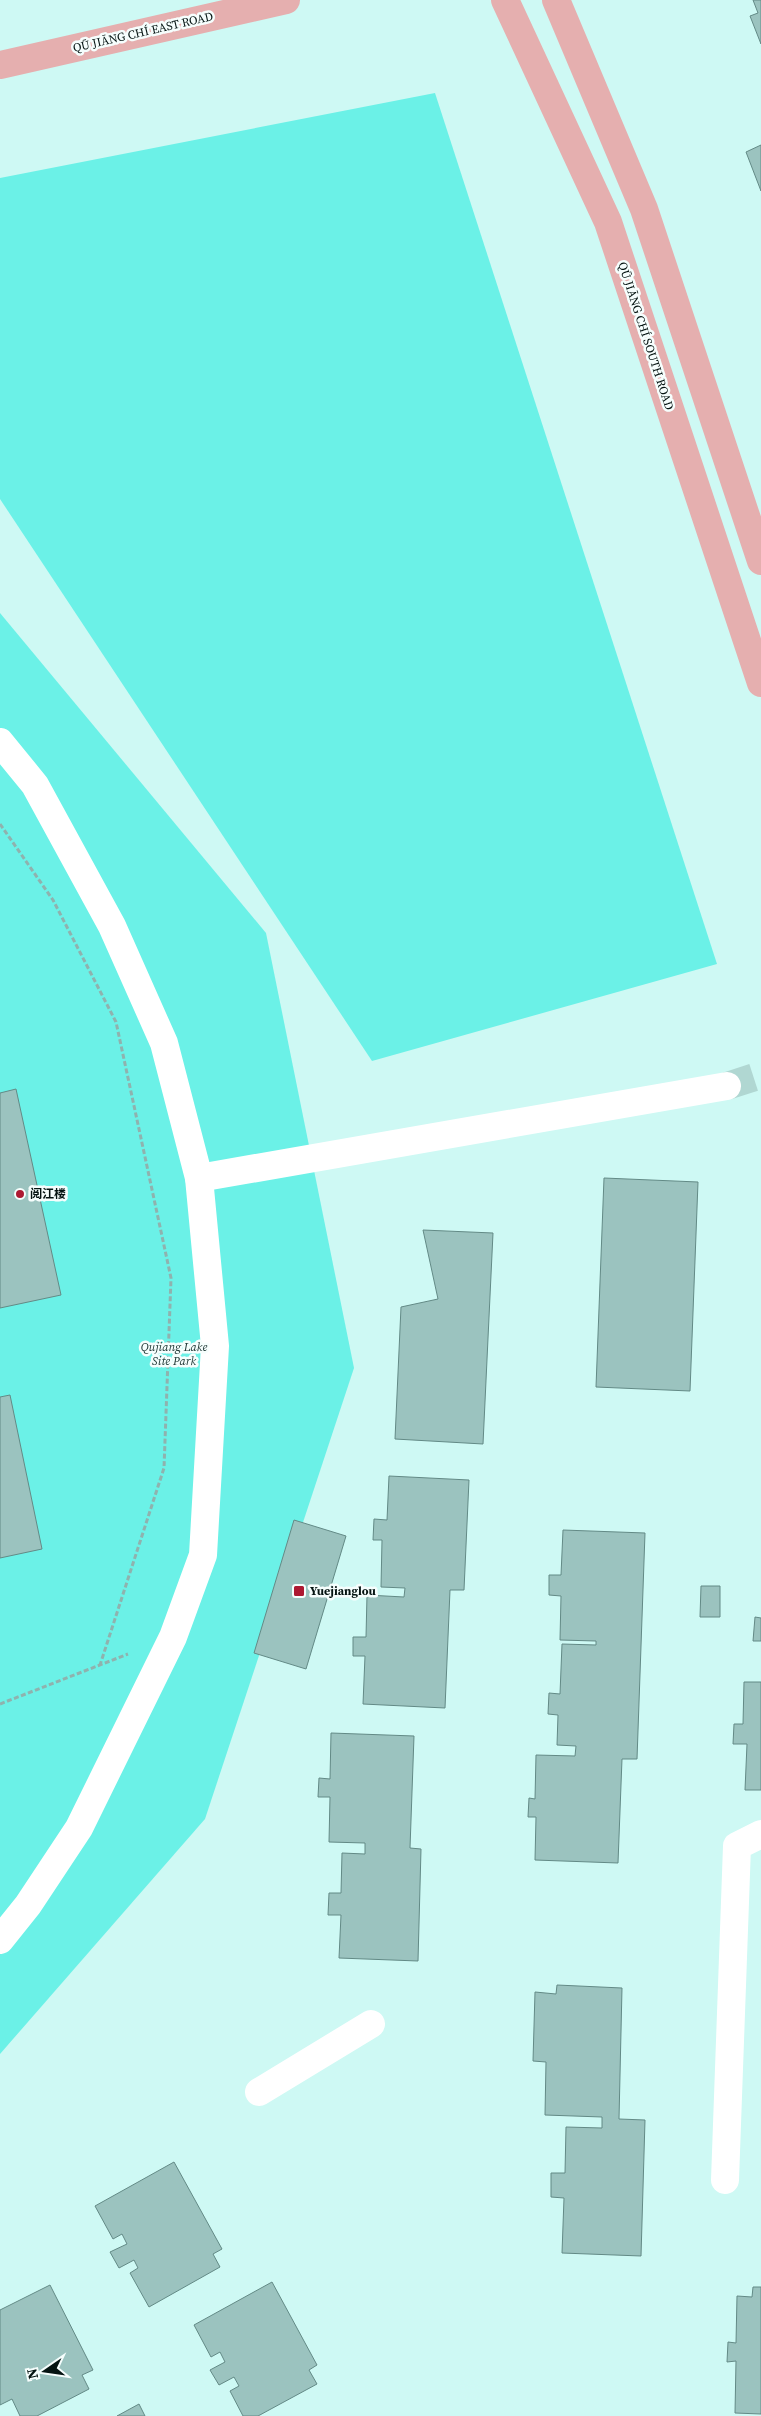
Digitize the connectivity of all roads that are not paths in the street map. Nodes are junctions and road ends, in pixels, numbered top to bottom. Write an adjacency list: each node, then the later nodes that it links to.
1 (286, 0): 4 (main road, QŪ JIĀNG CHÍ EAST ROAD)
2 (505, 0): 6 (main road, QŪ JIĀNG CHÍ SOUTH ROAD)
3 (556, 0): 5 (main road)
4 (0, 65)
5 (761, 561)
6 (761, 683)
7 (0, 742): 9 (street)
8 (727, 1086): 9 (street)
9 (200, 1178): 11 (street)
10 (761, 1834): 14 (street)
11 (0, 1940)
12 (371, 2024): 13 (street)
13 (259, 2092)
14 (726, 2180)

